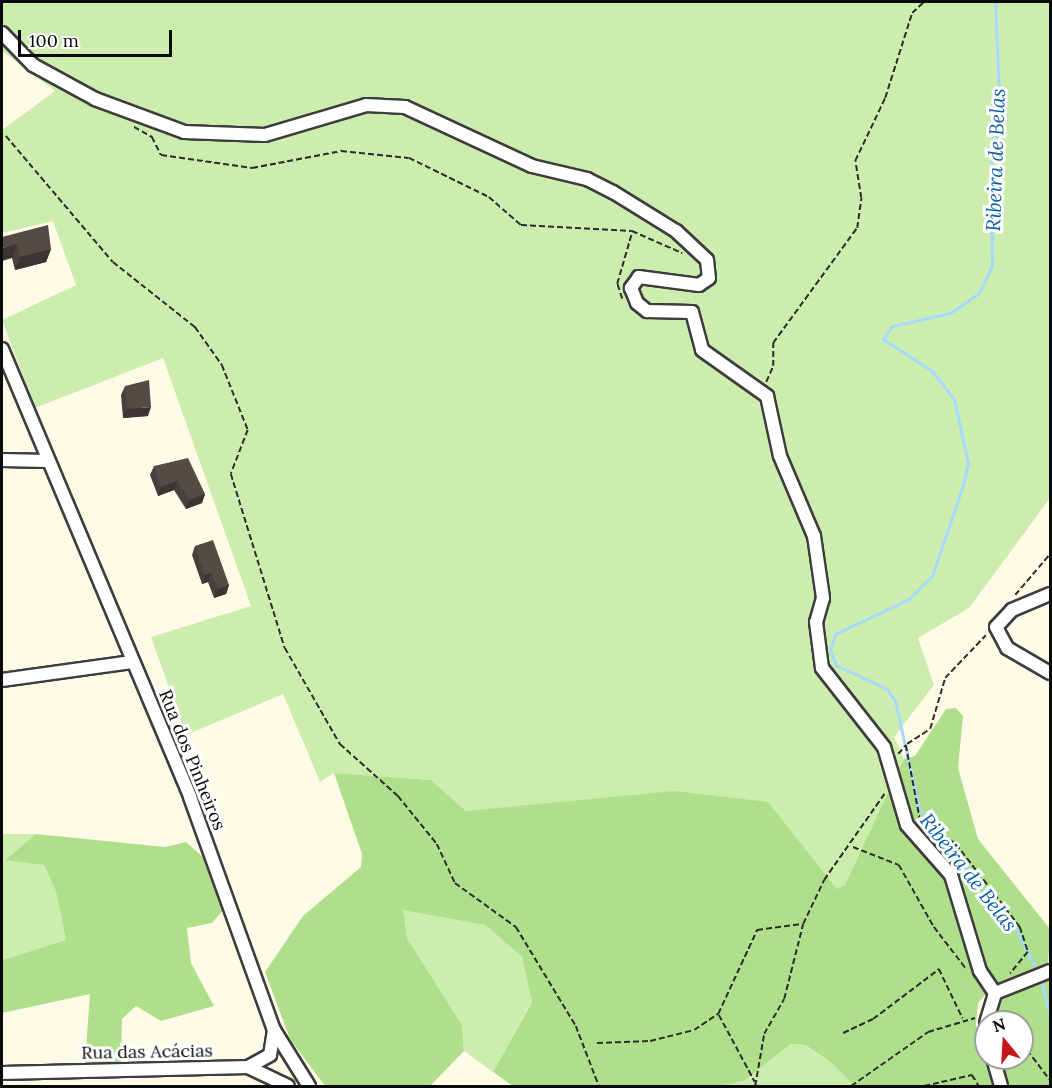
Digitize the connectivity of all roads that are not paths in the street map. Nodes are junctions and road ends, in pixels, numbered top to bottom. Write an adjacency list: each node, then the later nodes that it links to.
1 (2, 33): 10 (street)
2 (2, 349): 4 (street, Rua dos Pinheiros)
3 (2, 460): 4 (street)
4 (48, 461): 6 (street, Rua dos Pinheiros)
5 (1050, 594): 7 (street)
6 (132, 662): 8 (street); 12 (street, Rua dos Pinheiros)
7 (1050, 673)
8 (2, 680)
9 (1050, 971): 10 (street)
10 (995, 993): 11 (street)
11 (989, 1010)
12 (274, 1030): 13 (street); 17 (street, Rua dos Pinheiros)
13 (248, 1067): 15 (street, Rua das Acácias); 16 (street, Rua das Acácias)
14 (996, 1070): 18 (street)
15 (2, 1073)
16 (288, 1086)
17 (309, 1086)
18 (1000, 1086)

